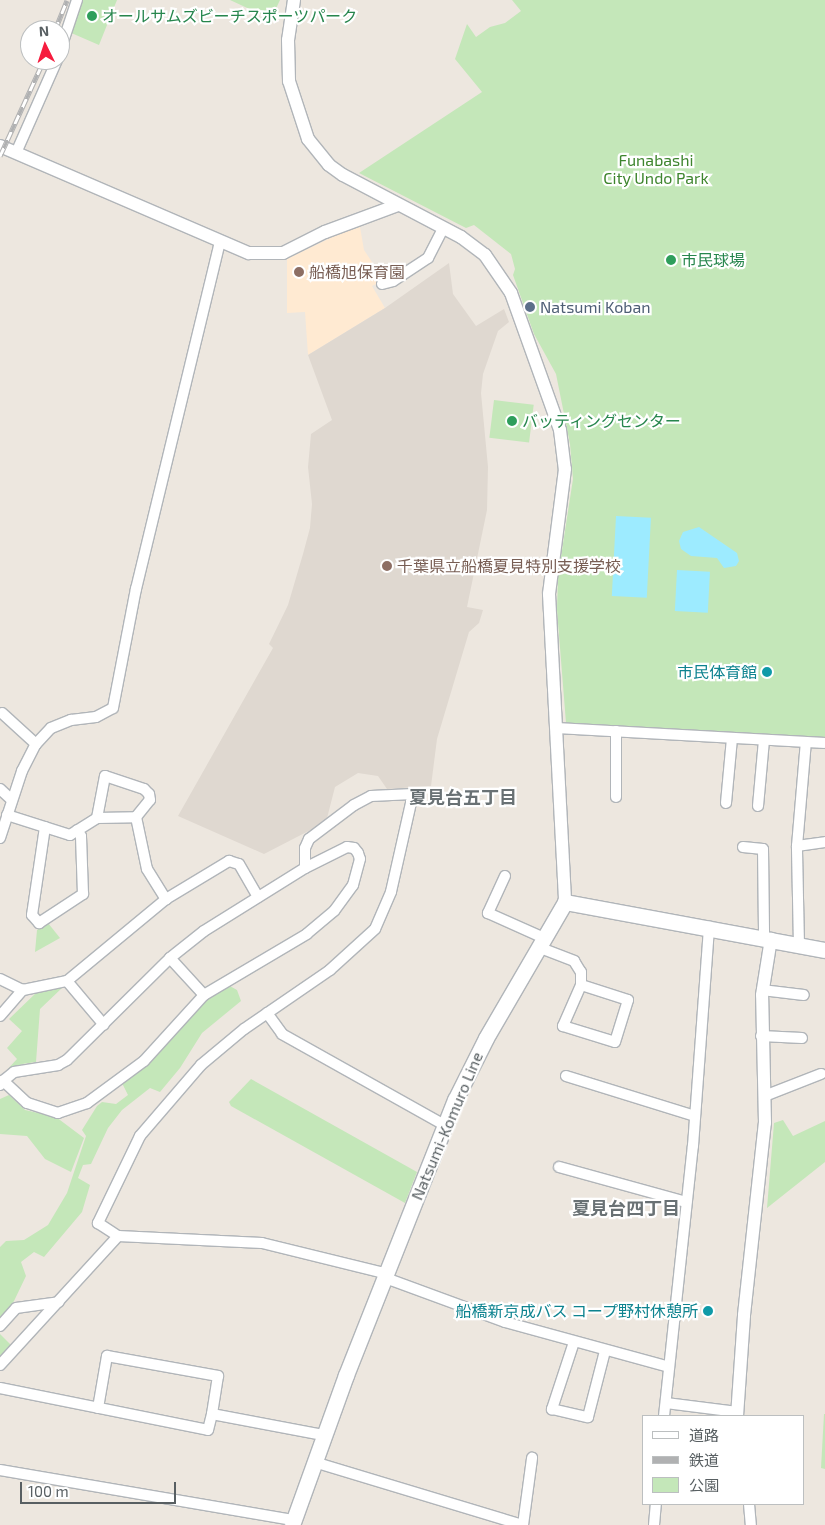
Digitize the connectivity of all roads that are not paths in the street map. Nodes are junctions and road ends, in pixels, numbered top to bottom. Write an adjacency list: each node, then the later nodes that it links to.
1 (78, 0): 3 (street)
2 (294, 0): 7 (street)
3 (70, 23)
4 (53, 70): 6 (street)
5 (0, 146): 6 (street)
6 (16, 153): 9 (street)
7 (398, 205): 8 (street); 9 (street)
8 (444, 228): 10 (street); 12 (street)
9 (220, 241): 17 (street)
10 (382, 284)
11 (2, 713): 17 (street)
12 (557, 728): 13 (street); 37 (street)
13 (616, 730): 14 (street); 20 (street)
14 (732, 738): 15 (street); 22 (street)
15 (764, 740): 16 (street); 23 (street)
16 (806, 742): 18 (street); 31 (street)
17 (36, 744): 21 (street)
18 (825, 744)
19 (0, 789): 21 (street)
20 (616, 797)
21 (12, 800): 24 (street)
22 (726, 803)
23 (758, 806)
24 (7, 815): 27 (street); 29 (street)
25 (136, 817): 26 (street); 26 (street); 36 (street)
26 (97, 818): 28 (street)
27 (45, 827): 28 (street); 28 (street)
28 (77, 830)
29 (0, 838)
30 (825, 842): 31 (street)
31 (797, 846): 41 (street)
32 (744, 847): 39 (street)
33 (305, 868): 35 (street); 49 (street); 51 (street)
34 (505, 876): 40 (street)
35 (258, 896): 36 (street); 43 (street)
36 (166, 899): 45 (street)
37 (565, 902): 38 (main road); 40 (main road, Natsumi-Komuro Line)
38 (709, 927): 39 (main road); 60 (street)
39 (768, 938): 41 (main road); 48 (street)
40 (541, 943): 46 (street); 61 (main road, Natsumi-Komuro Line)
41 (799, 945): 42 (main road)
42 (825, 950)
43 (170, 958): 49 (street); 53 (street)
44 (0, 979): 47 (street)
45 (67, 981): 47 (street); 53 (street)
46 (581, 985): 46 (street)
47 (23, 990): 52 (street)
48 (762, 990): 50 (street); 54 (street)
49 (204, 995): 58 (street)
50 (804, 995)
51 (268, 1013): 61 (street); 64 (street)
52 (0, 1016)
53 (104, 1024): 58 (street)
54 (762, 1036): 55 (street); 59 (street)
55 (802, 1038)
56 (821, 1074): 59 (street)
57 (566, 1076): 60 (street)
58 (2, 1083)
59 (767, 1095): 76 (street)
60 (695, 1116): 63 (street)
61 (444, 1125): 65 (main road, Natsumi-Komuro Line)
62 (559, 1167): 63 (street)
63 (686, 1202): 71 (street)
64 (118, 1236): 65 (street); 66 (street)
65 (385, 1276): 68 (street); 78 (main road, Natsumi-Komuro Line)
66 (59, 1302): 67 (street); 70 (street)
67 (0, 1326)
68 (574, 1342): 69 (street); 69 (street)
69 (605, 1351): 71 (street)
70 (0, 1365)
71 (669, 1368): 73 (street)
72 (0, 1388): 74 (street)
73 (666, 1403): 76 (street); 77 (street)
74 (98, 1408): 75 (street); 75 (street)
75 (212, 1414): 78 (street)
76 (737, 1414)
77 (664, 1415)
78 (323, 1435): 80 (main road, Natsumi-Komuro Line)
79 (532, 1458): 85 (street)
80 (314, 1462): 84 (main road, Natsumi-Komuro Line); 85 (street)
81 (0, 1470): 84 (street)
82 (656, 1505): 86 (street)
83 (749, 1505): 87 (street)
84 (293, 1523)
85 (523, 1525)
86 (654, 1525)
87 (751, 1525)

